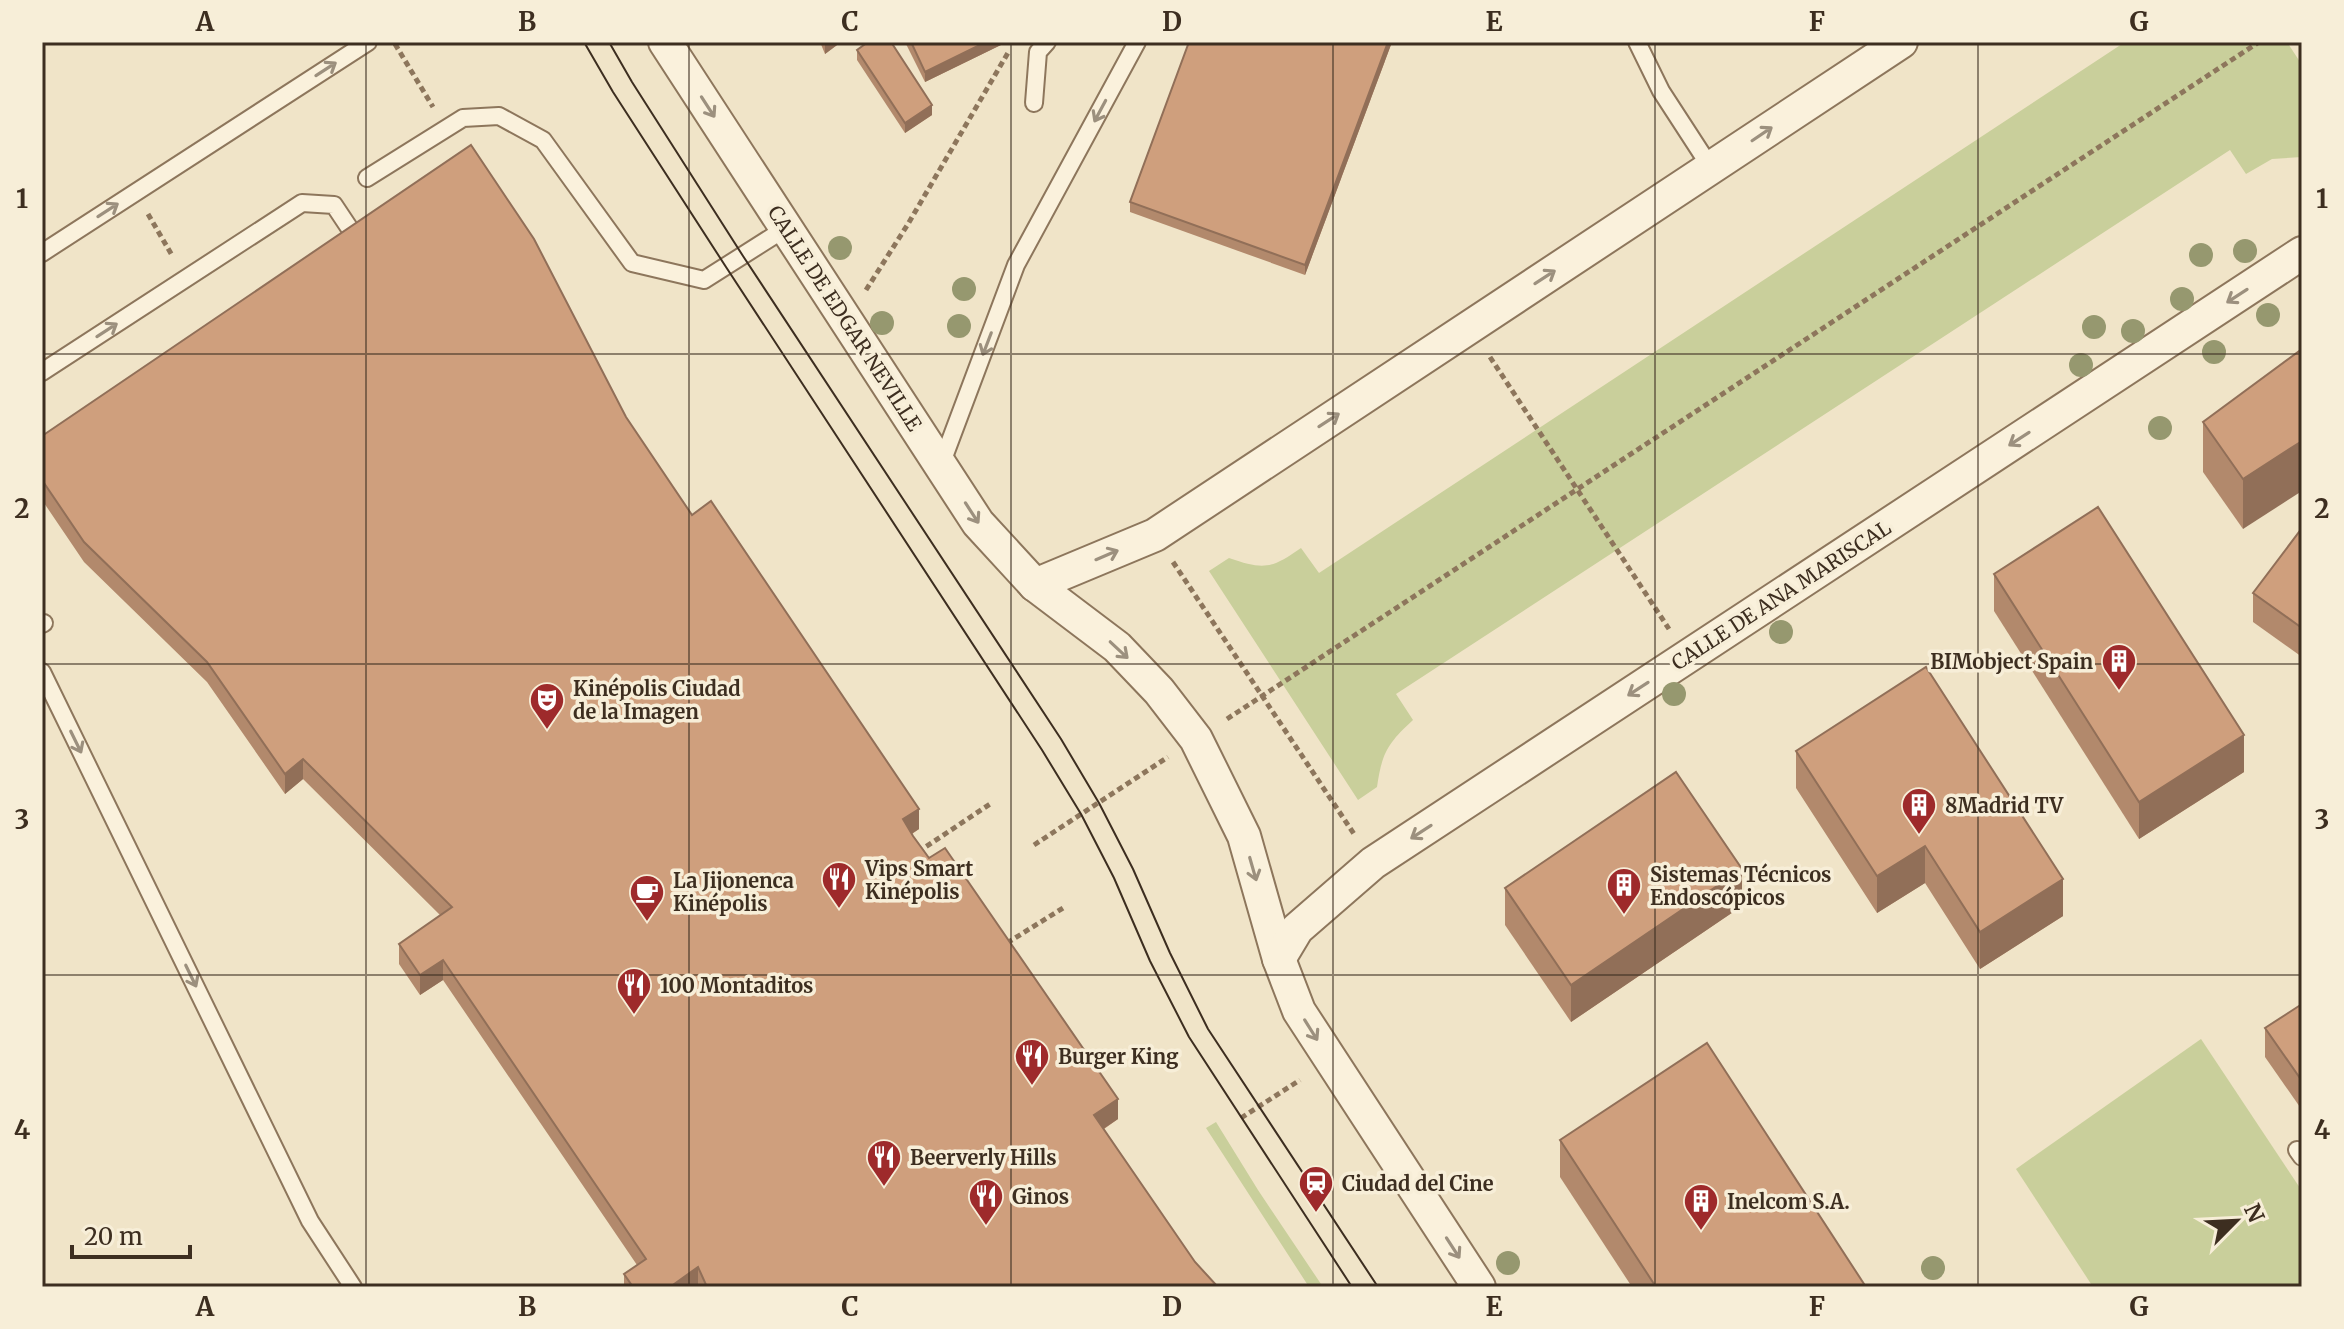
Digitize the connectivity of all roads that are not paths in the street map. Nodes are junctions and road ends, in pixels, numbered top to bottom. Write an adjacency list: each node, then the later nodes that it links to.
1 (368, 42): 12 (lane, one-way to 1)
2 (1047, 42): 7 (lane)
3 (1137, 42): 15 (lane, one-way to 15)
4 (1637, 42): 8 (lane)
5 (1901, 42): 8 (street, one-way to 5)
6 (674, 49): 10 (street, CALLE DE EDGAR NEVILLE, one-way to 10)
7 (1034, 103)
8 (1711, 168): 16 (street, one-way to 8)
9 (367, 178): 10 (lane)
10 (786, 228): 15 (street, CALLE DE EDGAR NEVILLE)
11 (358, 241): 14 (lane, one-way to 11)
12 (42, 253)
13 (2302, 253): 18 (street, CALLE DE ANA MARISCAL, one-way to 18)
14 (42, 372)
15 (941, 465): 16 (street, CALLE DE EDGAR NEVILLE, one-way to 16)
16 (1035, 585): 18 (street, CALLE DE EDGAR NEVILLE, one-way to 18)
17 (42, 672): 19 (lane, one-way to 19)
18 (1279, 959): 20 (street, CALLE DE EDGAR NEVILLE, one-way to 20)
19 (353, 1287)
20 (1479, 1287)

